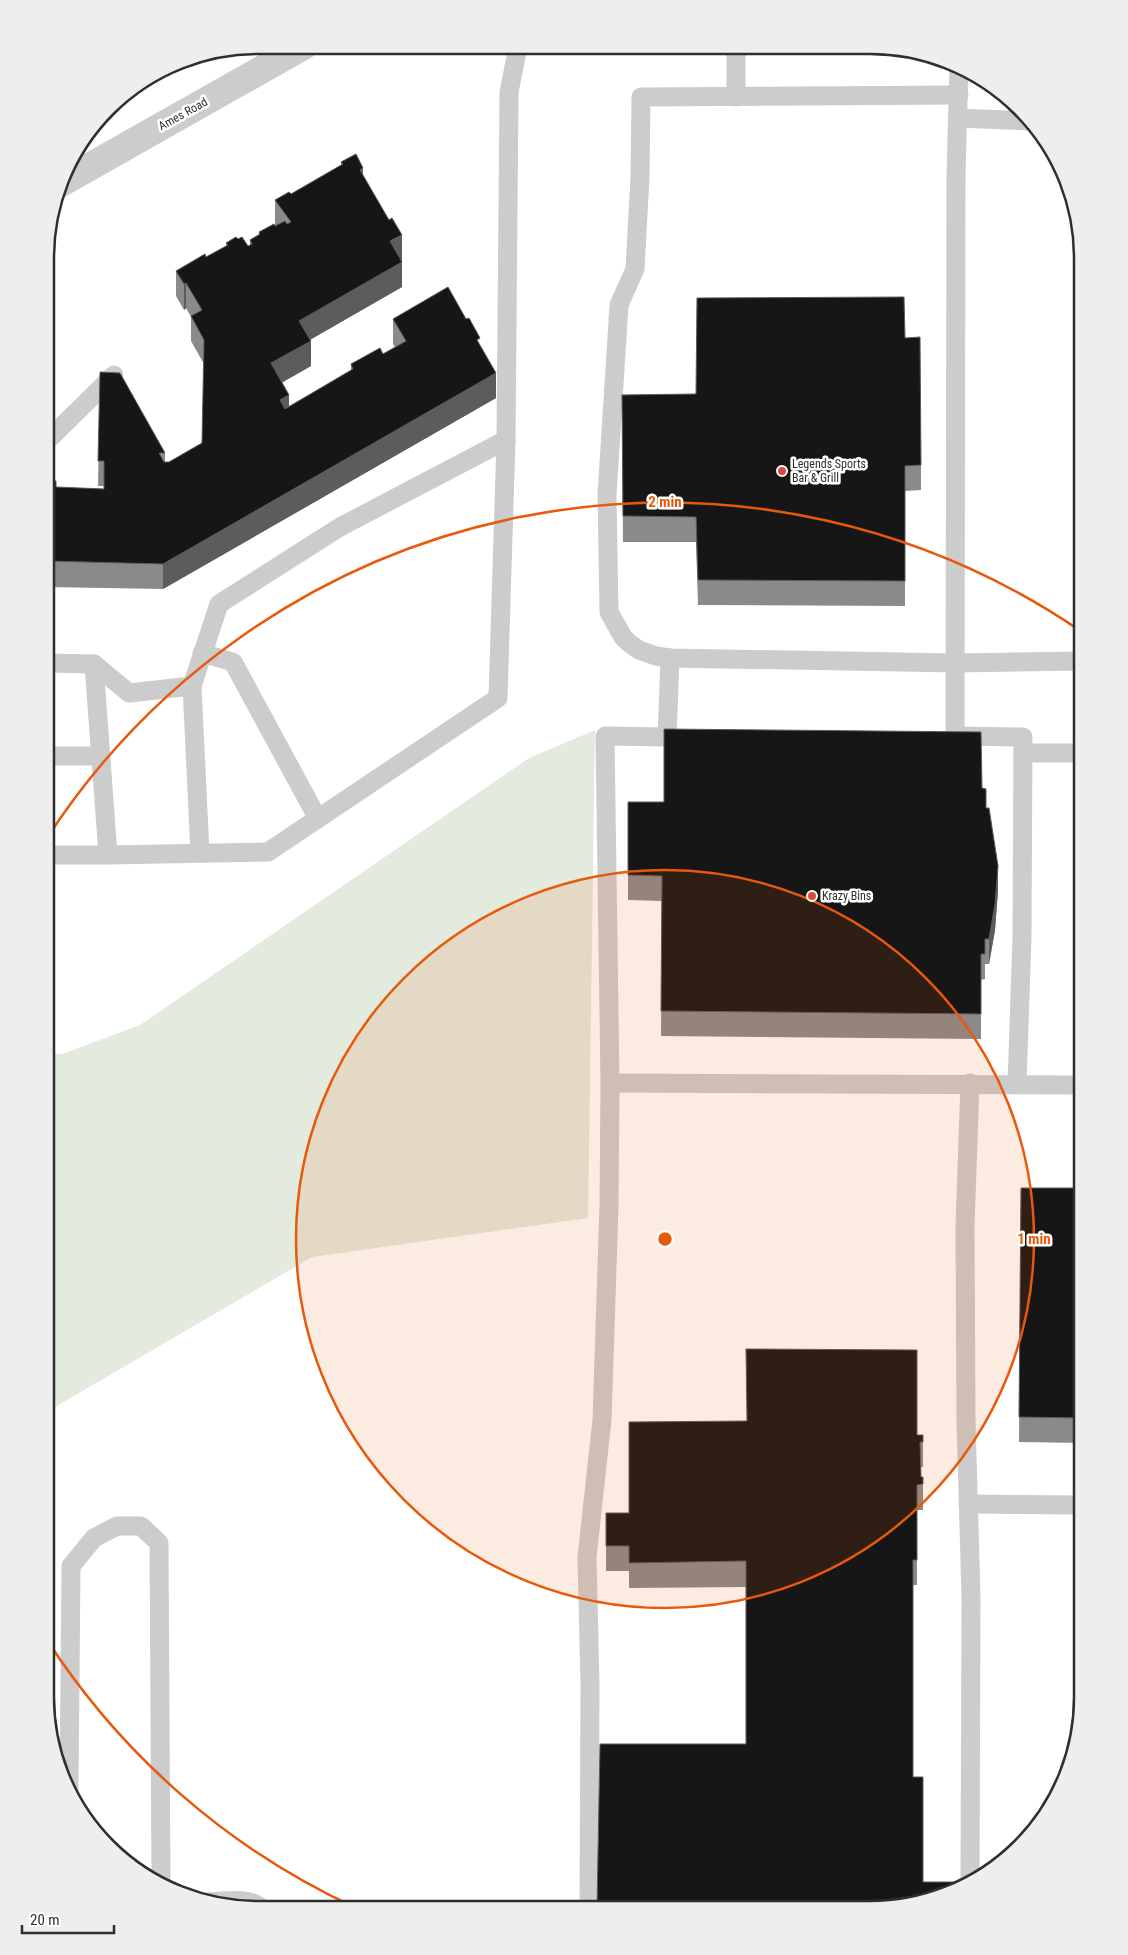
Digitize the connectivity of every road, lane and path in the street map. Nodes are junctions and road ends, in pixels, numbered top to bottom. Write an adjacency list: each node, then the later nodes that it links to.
1 (289, 54): 9 (street, Ames Road)
2 (517, 54): 12 (lane)
3 (736, 54): 6 (lane)
4 (959, 74): 5 (lane)
5 (959, 95): 6 (lane); 7 (lane)
6 (736, 96): 14 (lane)
7 (958, 118): 8 (lane); 17 (lane)
8 (1021, 121)
9 (70, 178)
10 (114, 375): 11 (lane)
11 (54, 434)
12 (506, 440): 13 (lane); 28 (lane)
13 (202, 652): 19 (lane); 28 (lane)
14 (670, 658): 17 (lane); 22 (lane)
15 (1074, 661): 17 (lane)
16 (54, 663): 18 (lane)
17 (956, 663): 21 (lane)
18 (94, 664): 19 (lane); 27 (lane)
19 (192, 686): 29 (lane)
20 (935, 736): 21 (lane)
21 (955, 736): 24 (lane)
22 (667, 737): 23 (lane); 32 (lane)
23 (686, 737)
24 (1023, 753): 25 (lane); 34 (lane)
25 (1074, 753)
26 (54, 756): 27 (lane)
27 (101, 756): 31 (lane)
28 (318, 819): 29 (lane)
29 (200, 853): 31 (lane)
30 (54, 855): 31 (lane)
31 (108, 855)
32 (610, 1082): 33 (lane); 41 (lane)
33 (970, 1083): 34 (lane); 36 (lane)
34 (1017, 1084): 35 (lane)
35 (1074, 1085)
36 (968, 1504): 37 (lane); 39 (lane)
37 (1074, 1505)
38 (69, 1775): 40 (lane)
39 (970, 1875)
40 (162, 1877)
41 (589, 1901)

